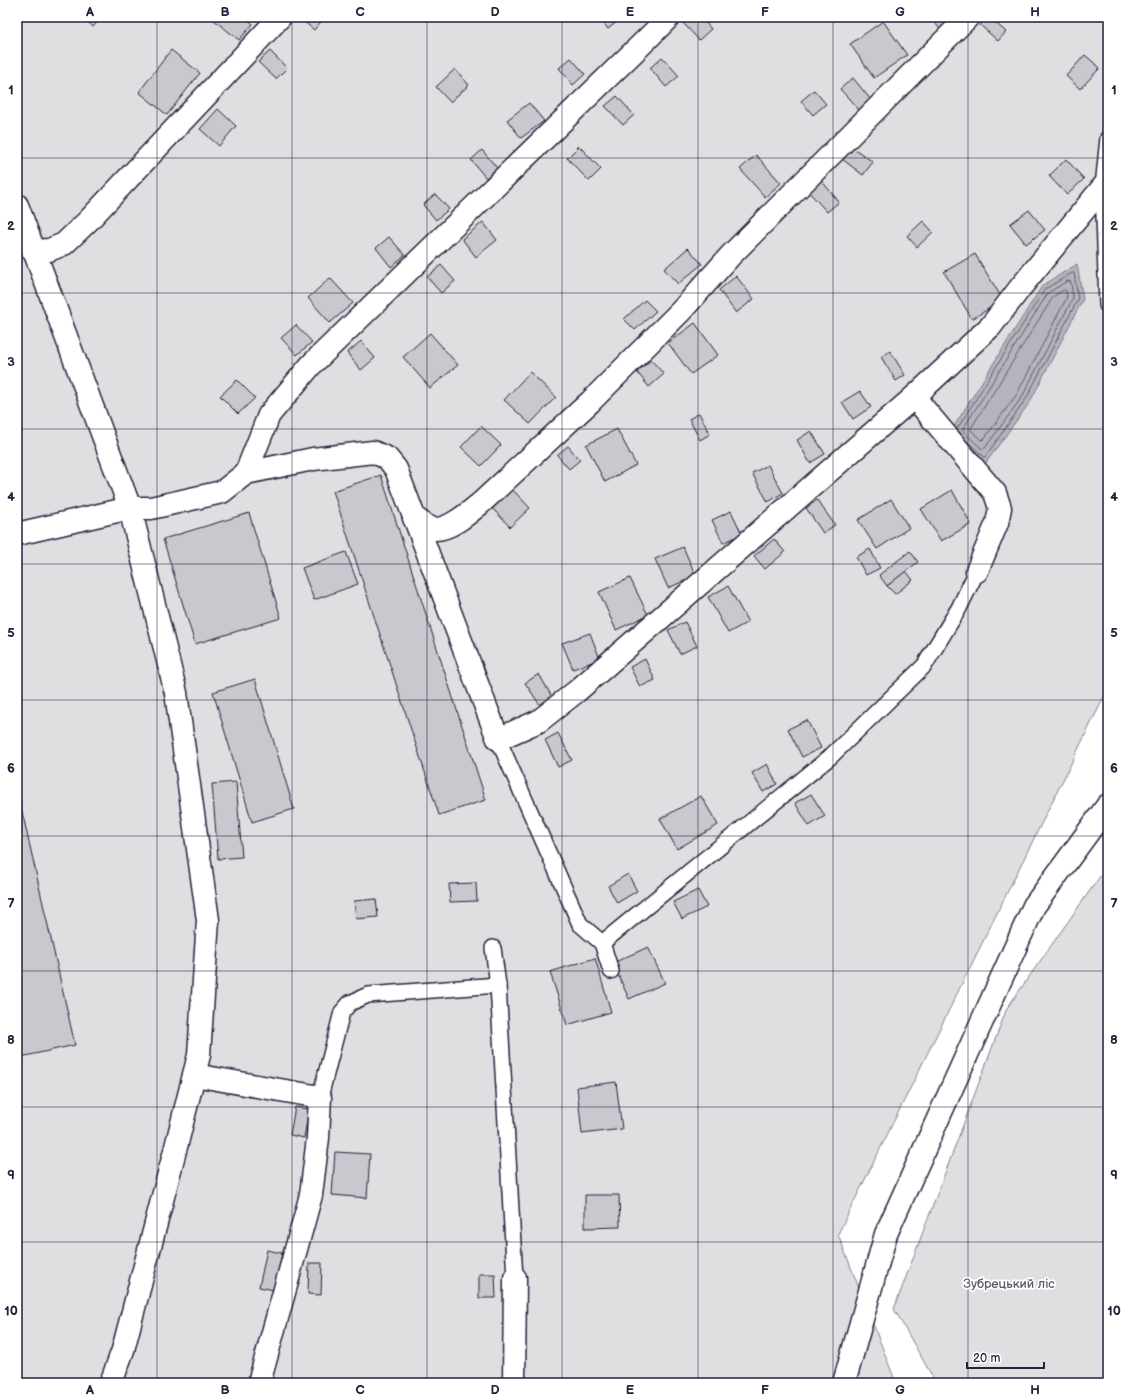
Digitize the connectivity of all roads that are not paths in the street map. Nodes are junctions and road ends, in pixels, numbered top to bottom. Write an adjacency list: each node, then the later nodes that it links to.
1 (280, 17): 7 (street)
2 (669, 17): 10 (street)
3 (968, 17): 12 (street)
4 (1108, 138): 5 (lane)
5 (1103, 187): 8 (lane); 9 (street)
6 (17, 205): 7 (street)
7 (33, 251): 11 (street)
8 (1107, 305)
9 (914, 397): 14 (street); 15 (street)
10 (246, 473): 11 (street); 12 (street)
11 (130, 508): 13 (street); 21 (street)
12 (414, 518): 15 (street)
13 (17, 534)
14 (978, 571): 17 (lane)
15 (498, 740): 17 (lane)
16 (1108, 805): 27 (street)
17 (602, 943): 19 (lane)
18 (493, 948): 20 (lane)
19 (611, 971)
20 (498, 985): 22 (lane); 23 (lane)
21 (194, 1075): 22 (street); 24 (street)
22 (320, 1097): 25 (street)
23 (515, 1278): 26 (street)
24 (112, 1383)
25 (258, 1383)
26 (514, 1383)
27 (844, 1383)

